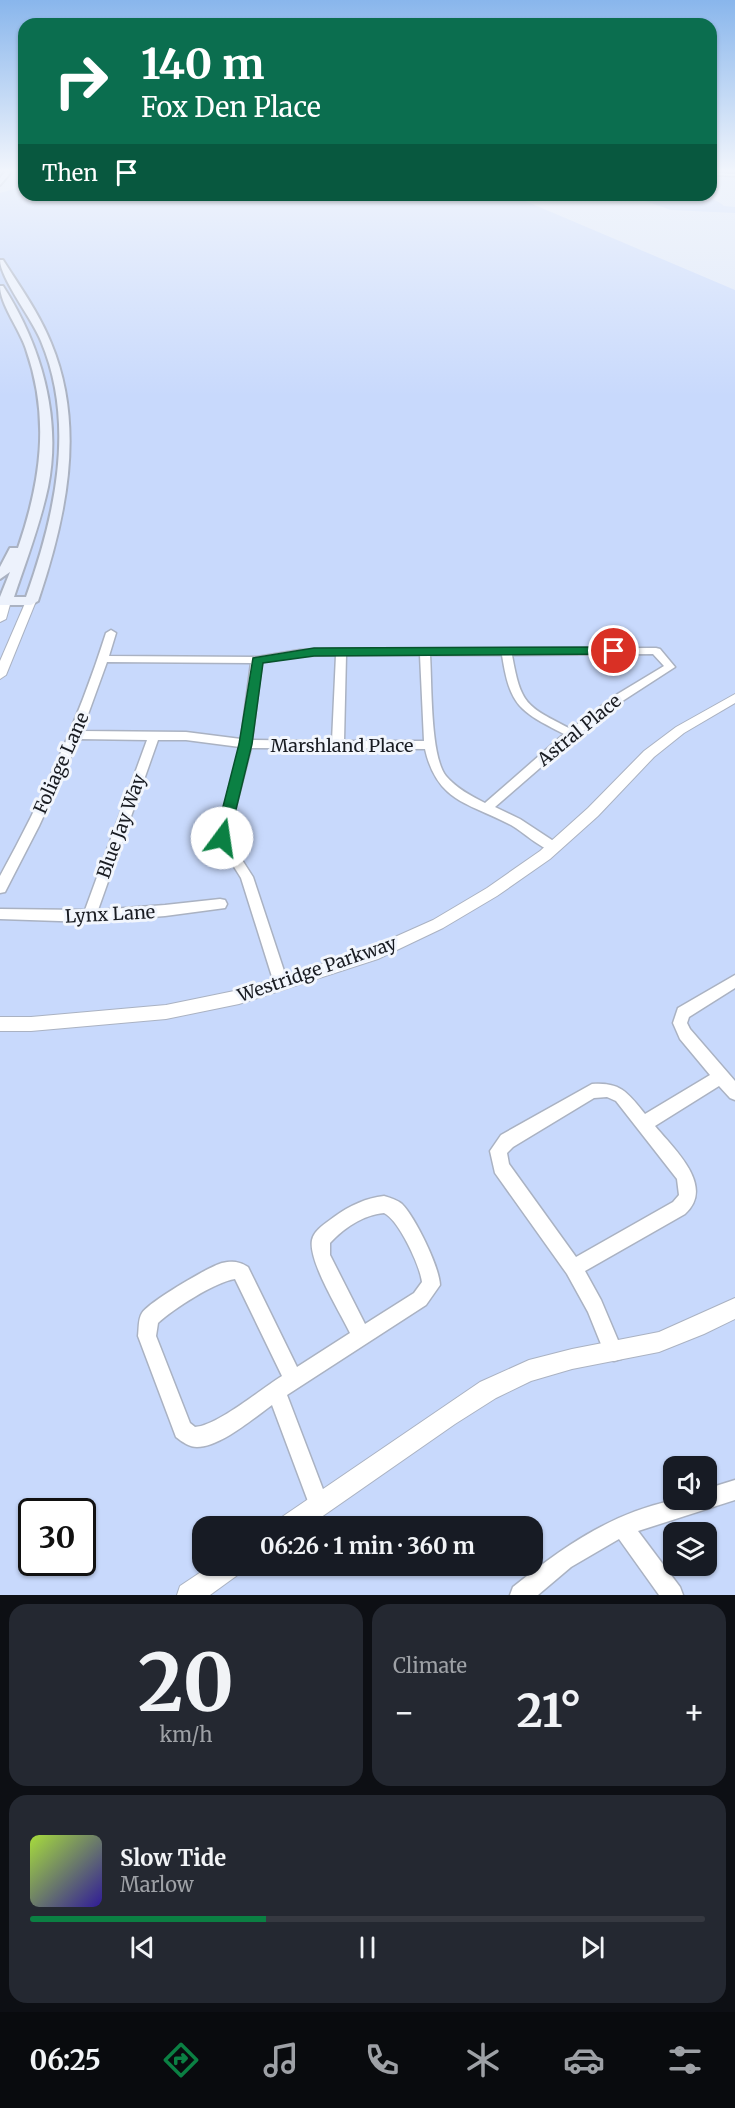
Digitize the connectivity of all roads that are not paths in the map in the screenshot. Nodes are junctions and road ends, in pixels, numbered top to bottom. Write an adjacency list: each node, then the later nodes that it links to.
1 (0, 262): 6 (main road)
2 (0, 288): 3 (main road)
3 (27, 537): 4 (main road); 5 (main road)
4 (0, 575)
5 (4, 596): 6 (main road); 7 (street)
6 (33, 596): 14 (street)
7 (0, 619)
8 (111, 633): 12 (street, Foliage Lane)
9 (341, 651): 10 (street); 13 (street); 20 (street)
10 (424, 651): 11 (street); 21 (street)
11 (506, 651): 16 (street); 16 (street, Astral Place)
12 (104, 659): 13 (street); 17 (street, Foliage Lane)
13 (258, 660): 19 (street)
14 (0, 675)
15 (735, 698): 23 (street, Westridge Parkway)
16 (570, 733): 22 (street, Astral Place)
17 (75, 735): 18 (street, Marshland Place); 24 (street, Foliage Lane)
18 (154, 736): 19 (street, Marshland Place); 27 (street, Blue Jay Way)
19 (246, 744): 20 (street, Marshland Place); 29 (street)
20 (338, 745): 21 (street, Marshland Place)
21 (429, 745): 22 (street)
22 (486, 809): 23 (street)
23 (554, 847): 29 (street, Westridge Parkway)
24 (0, 888)
25 (220, 904): 27 (street, Lynx Lane)
26 (0, 914): 27 (street, Lynx Lane)
27 (89, 917)
28 (735, 981): 31 (street)
29 (281, 983): 30 (street, Westridge Parkway)
30 (0, 1024)
31 (721, 1076): 32 (street); 33 (street)
32 (735, 1093)
33 (643, 1124): 34 (street); 34 (street)
34 (573, 1268): 37 (street)
35 (735, 1308): 37 (street)
36 (362, 1336): 36 (street); 38 (street)
37 (614, 1352): 42 (street)
38 (293, 1380): 39 (street); 39 (street)
39 (276, 1391): 42 (street)
40 (735, 1490): 41 (street)
41 (717, 1496)
42 (319, 1505): 44 (street)
43 (673, 1510): 45 (street)
44 (303, 1516)
45 (622, 1526): 48 (street); 49 (street)
46 (217, 1576): 47 (street)
47 (189, 1595)
48 (521, 1595)
49 (672, 1595)

